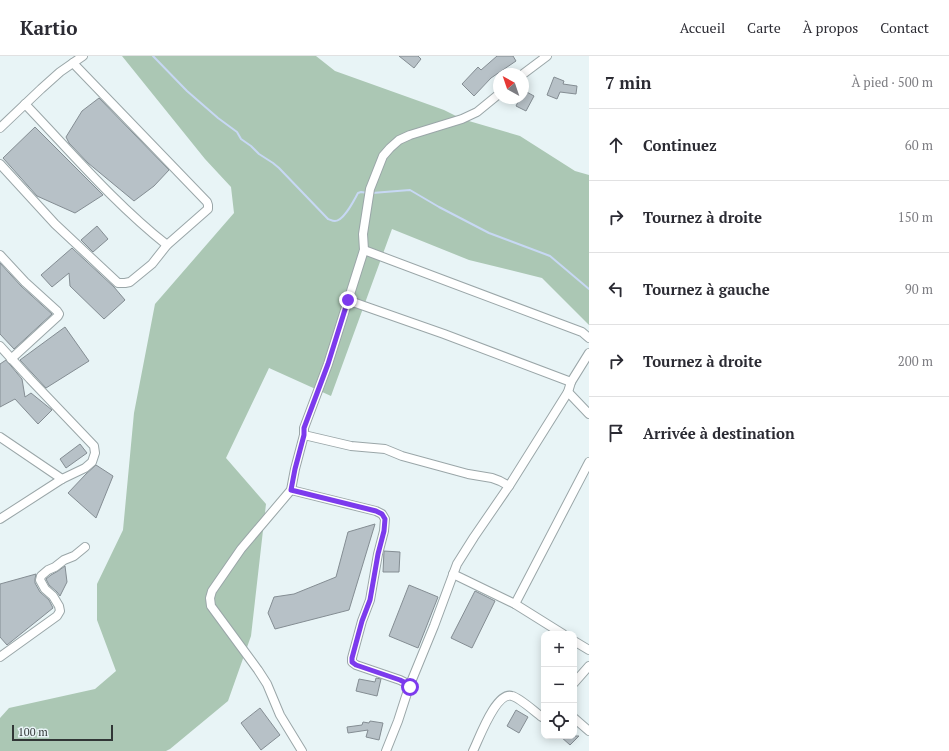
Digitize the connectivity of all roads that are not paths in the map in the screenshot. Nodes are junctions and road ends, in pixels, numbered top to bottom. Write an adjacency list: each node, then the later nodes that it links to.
1 (83, 56): 3 (street)
2 (548, 56): 4 (street)
3 (73, 63): 6 (street); 9 (street)
4 (529, 69)
5 (493, 99): 10 (street)
6 (25, 104): 7 (street); 9 (street)
7 (0, 128)
8 (0, 164): 9 (street)
9 (167, 245)
10 (364, 250): 12 (street); 13 (street)
11 (0, 255): 16 (street)
12 (348, 300): 17 (street); 20 (street)
13 (589, 338)
14 (0, 346): 16 (street)
15 (589, 353): 17 (street)
16 (11, 359): 23 (street)
17 (571, 382): 18 (street)
18 (568, 392): 19 (street); 24 (street)
19 (589, 414)
20 (304, 435): 24 (street); 25 (street)
21 (0, 437): 23 (street)
22 (589, 462): 29 (street)
23 (62, 479): 26 (street)
24 (509, 486): 28 (street)
25 (291, 490): 36 (street); 40 (street)
26 (0, 519)
27 (84, 547): 33 (street)
28 (453, 574): 29 (street); 36 (street)
29 (515, 604): 30 (street)
30 (558, 631)
31 (577, 643): 32 (street)
32 (589, 650)
33 (0, 657)
34 (589, 666): 35 (street)
35 (577, 680)
36 (410, 687): 41 (street)
37 (541, 716): 42 (street)
38 (577, 721): 39 (street)
39 (589, 731)
40 (302, 751)
41 (386, 751)
42 (473, 751)

